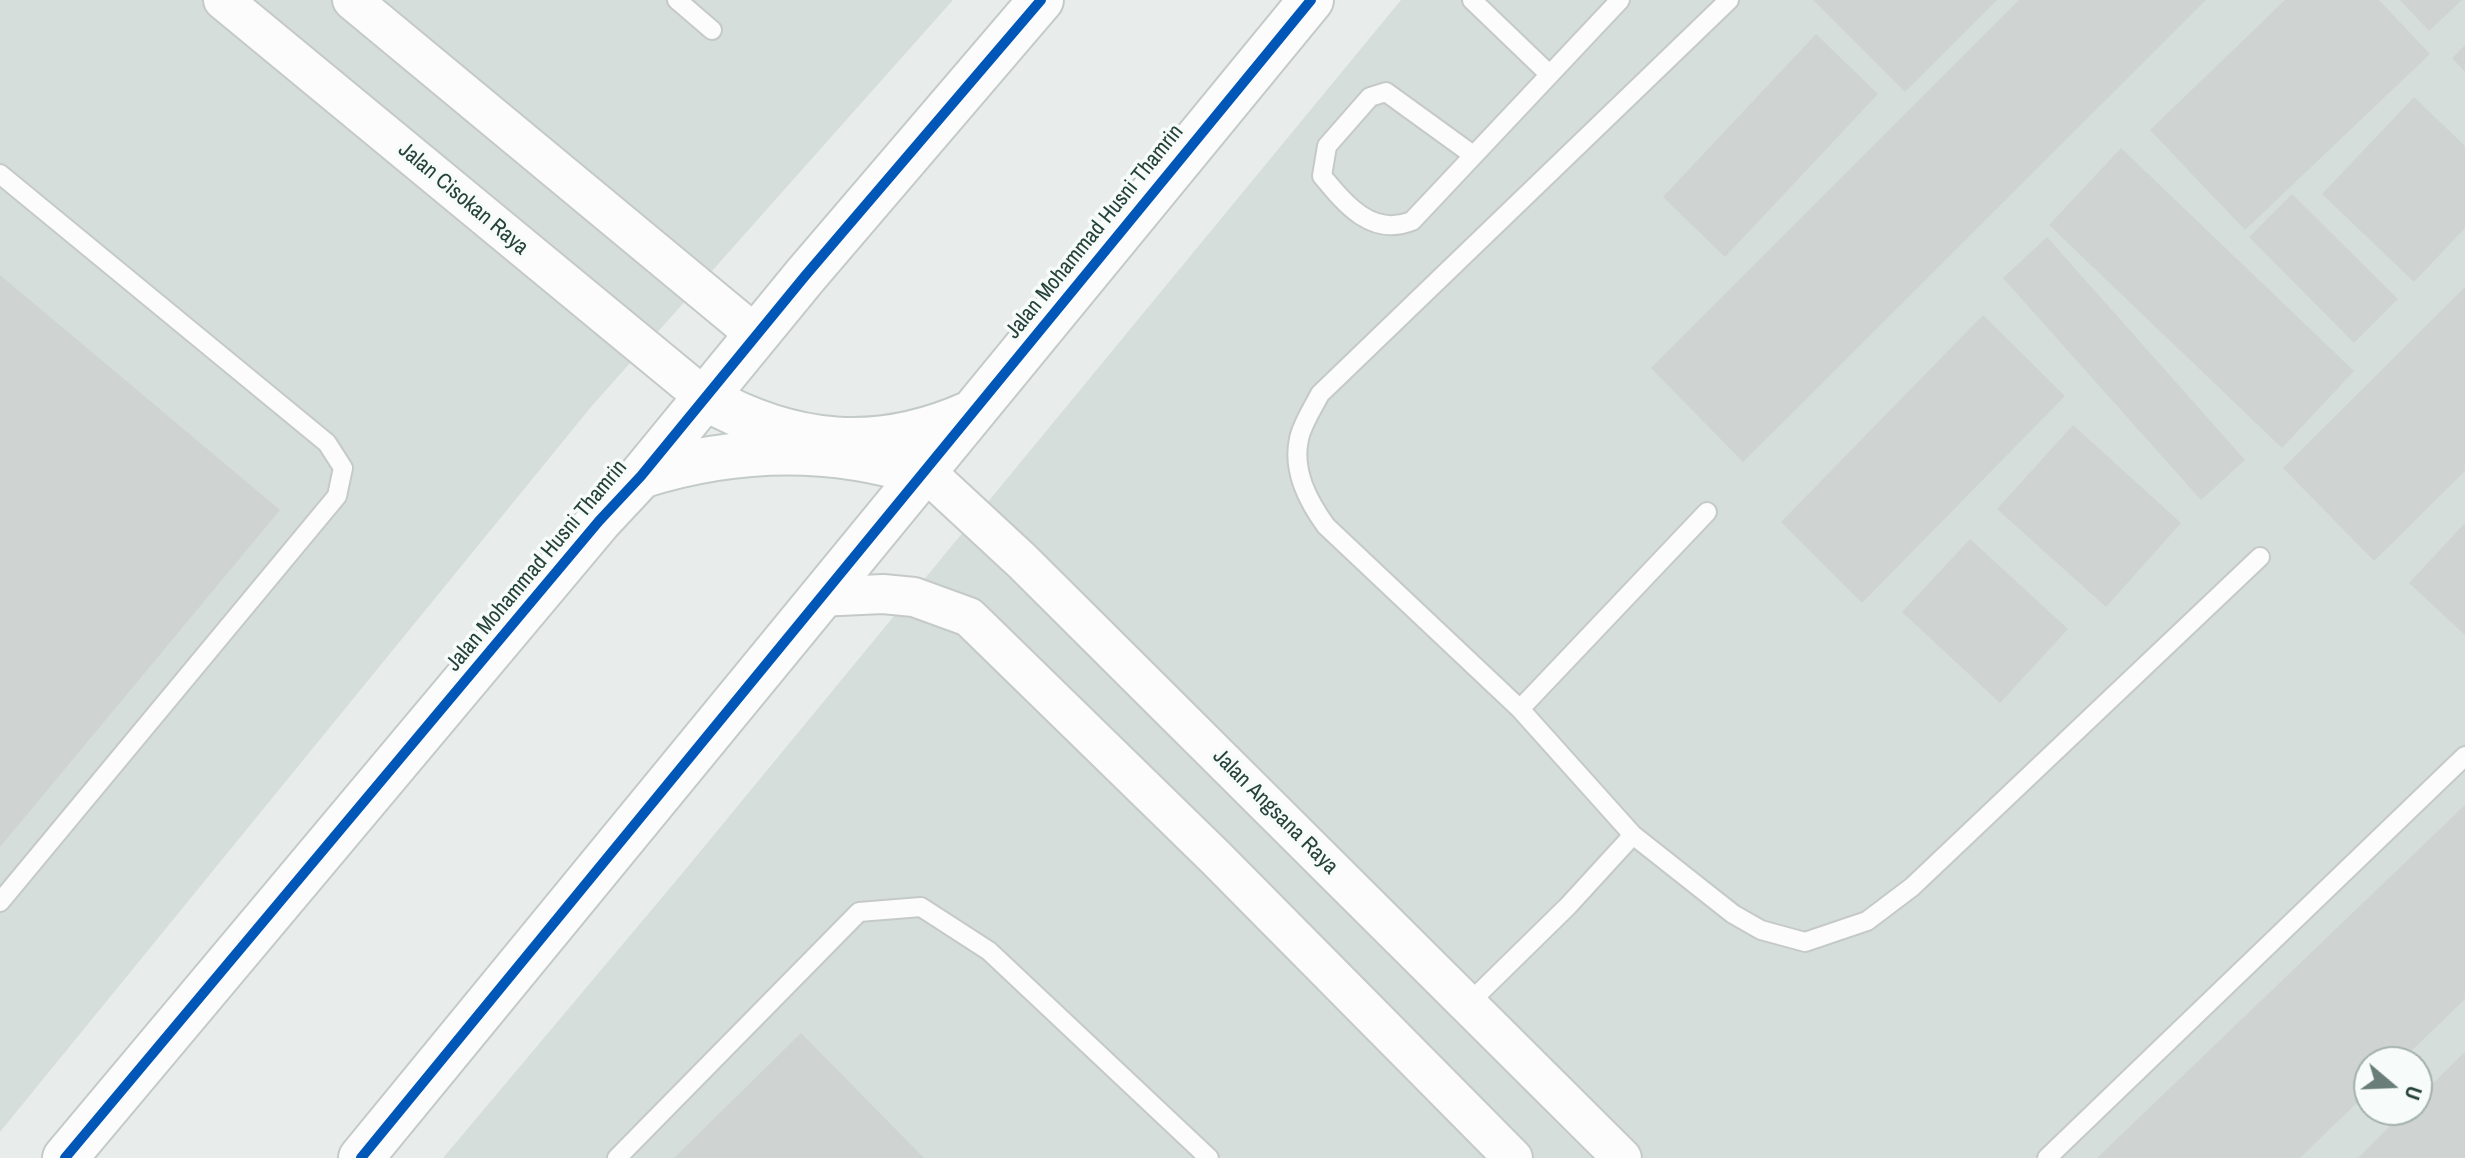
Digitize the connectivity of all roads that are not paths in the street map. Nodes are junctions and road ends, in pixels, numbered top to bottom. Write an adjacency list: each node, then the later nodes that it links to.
1 (223, 0): 14 (street, Jalan Cisokan Raya)
2 (352, 0): 13 (street)
3 (677, 0): 9 (lane)
4 (1041, 0): 13 (street, Jalan Mohammad Husni Thamrin)
5 (1311, 0): 15 (street, Jalan Mohammad Husni Thamrin)
6 (1472, 0): 10 (lane)
7 (1620, 0): 10 (lane)
8 (1729, 0): 21 (lane)
9 (712, 30)
10 (1549, 74): 11 (lane)
11 (1473, 155): 11 (lane)
12 (0, 174): 24 (lane)
13 (756, 335): 14 (street, Jalan Mohammad Husni Thamrin)
14 (704, 397): 15 (street); 17 (street, Jalan Mohammad Husni Thamrin)
15 (974, 412): 16 (street, Jalan Mohammad Husni Thamrin)
16 (924, 474): 17 (street); 20 (street, Jalan Mohammad Husni Thamrin); 25 (street, Jalan Angsana Raya)
17 (641, 476): 26 (street, Jalan Mohammad Husni Thamrin)
18 (1707, 512): 21 (lane)
19 (2260, 557): 23 (lane)
20 (818, 597): 27 (street, Jalan Mohammad Husni Thamrin); 30 (street)
21 (1520, 709): 23 (lane)
22 (2465, 756): 32 (lane)
23 (1633, 835): 25 (lane)
24 (0, 902)
25 (1468, 1004): 31 (street, Jalan Angsana Raya)
26 (65, 1158)
27 (361, 1158)
28 (617, 1158): 29 (lane)
29 (1209, 1158)
30 (1513, 1158)
31 (1622, 1158)
32 (2047, 1158)

